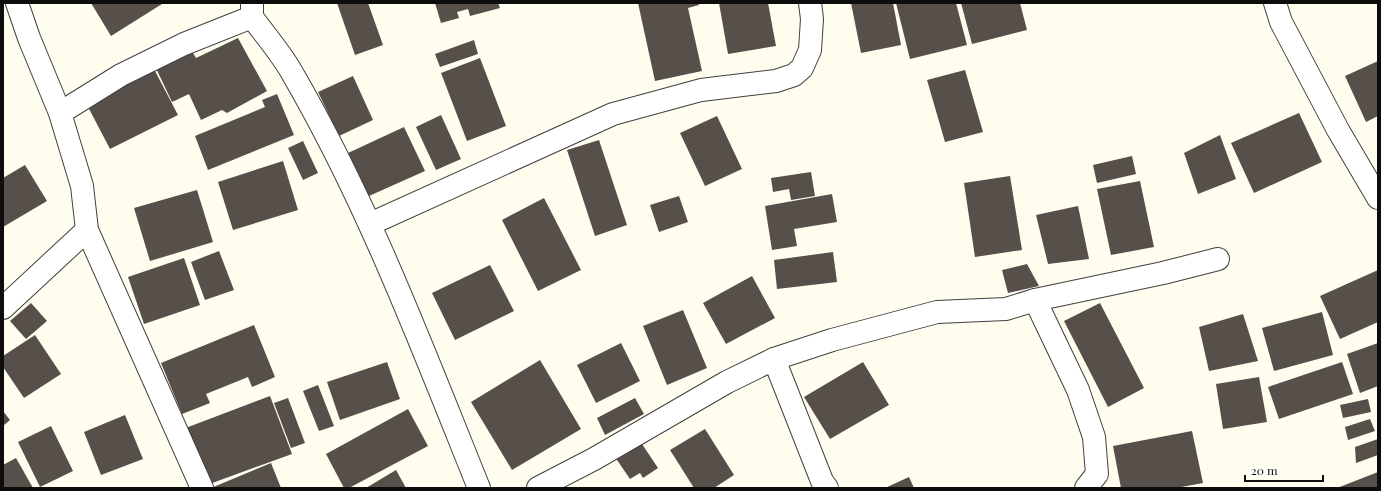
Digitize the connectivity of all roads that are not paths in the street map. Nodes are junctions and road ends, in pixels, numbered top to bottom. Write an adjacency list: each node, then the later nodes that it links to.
1 (17, 3): 5 (street)
2 (810, 3): 7 (street)
3 (1275, 3): 6 (street)
4 (252, 10): 5 (street); 7 (street)
5 (60, 113): 8 (street)
6 (1378, 198)
7 (370, 224): 14 (street)
8 (87, 230): 11 (street); 13 (street)
9 (1218, 259): 10 (street)
10 (1036, 300): 12 (street); 17 (street)
11 (3, 308)
12 (774, 359): 15 (street); 16 (street)
13 (202, 488)
14 (479, 488)
15 (538, 488)
16 (827, 488)
17 (1086, 488)

